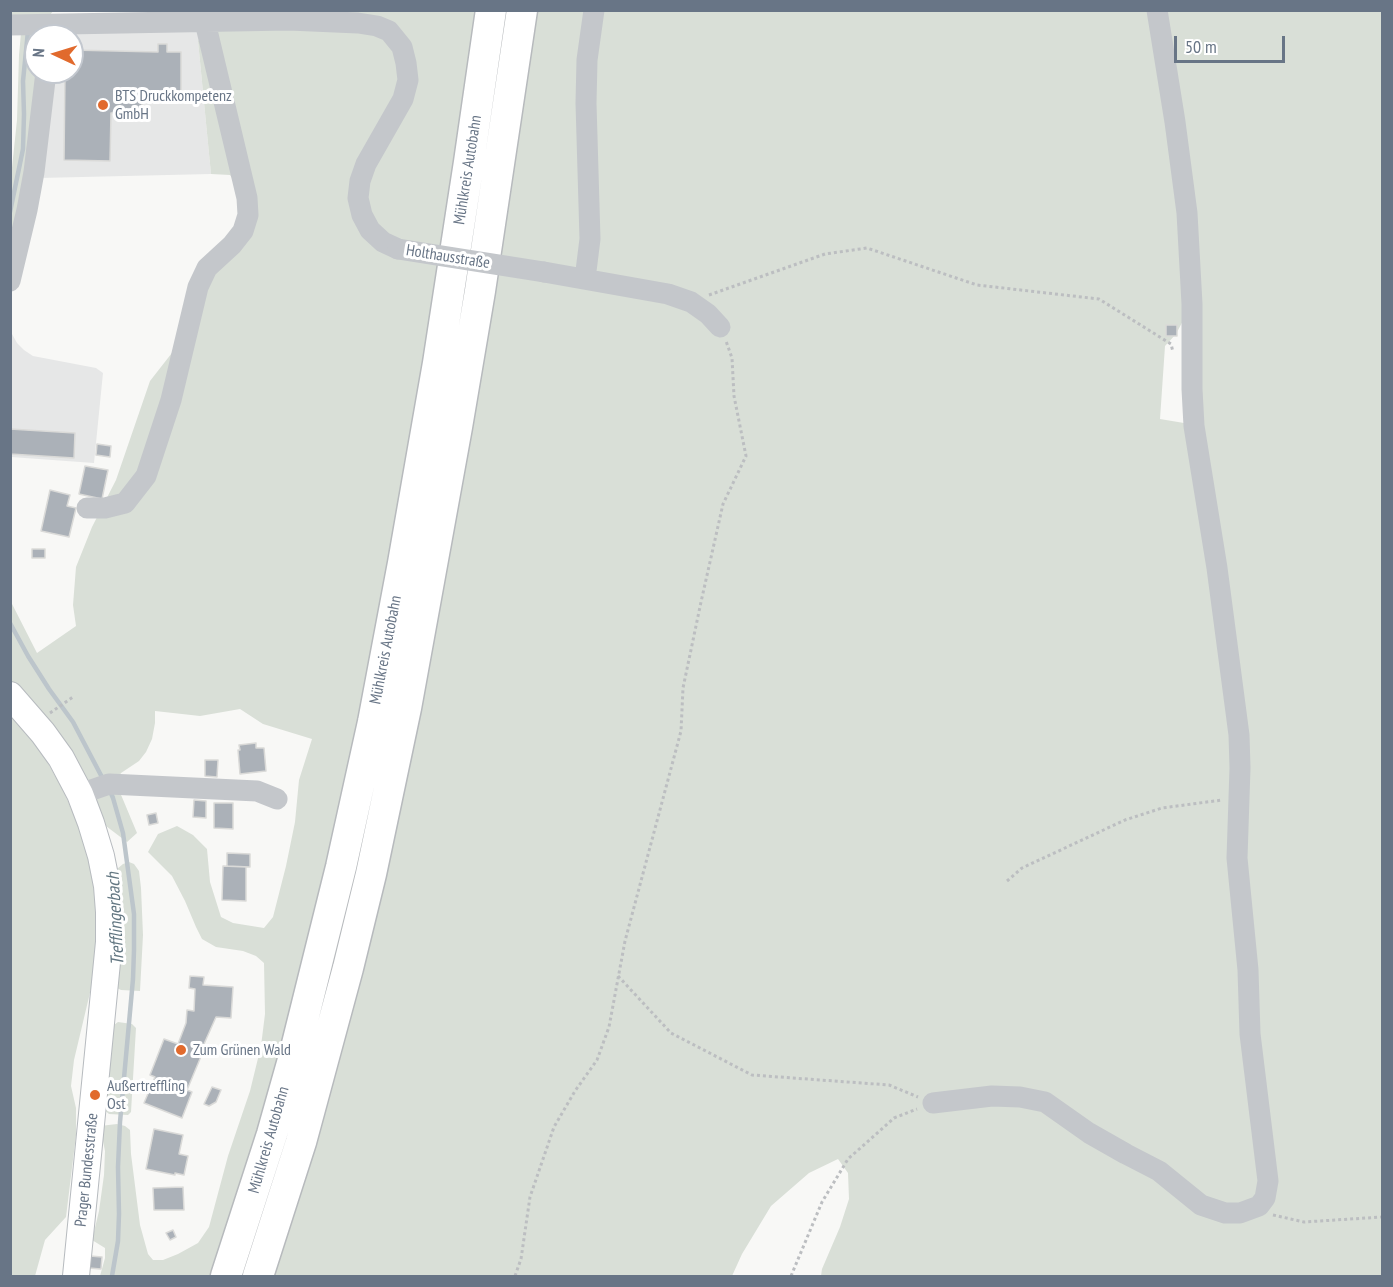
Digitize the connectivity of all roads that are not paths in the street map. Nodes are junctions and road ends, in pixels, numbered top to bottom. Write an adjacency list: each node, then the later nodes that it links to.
1 (491, 10): 17 (highway, Mühlkreis Autobahn)
2 (522, 10): 18 (highway, Mühlkreis Autobahn)
3 (594, 10): 8 (street)
4 (1157, 10): 15 (street)
5 (197, 22): 6 (street, Holthausstraße); 8 (street, Holthausstraße, bridge); 11 (street)
6 (52, 24)
7 (45, 84): 9 (street)
8 (585, 279): 10 (street, Holthausstraße)
9 (10, 281)
10 (720, 327)
11 (87, 508)
12 (10, 694): 13 (main road, Prager Bundesstraße)
13 (93, 789): 14 (street); 16 (main road, Prager Bundesstraße)
14 (277, 800)
15 (933, 1103)
16 (76, 1276)
17 (226, 1276)
18 (258, 1276)

